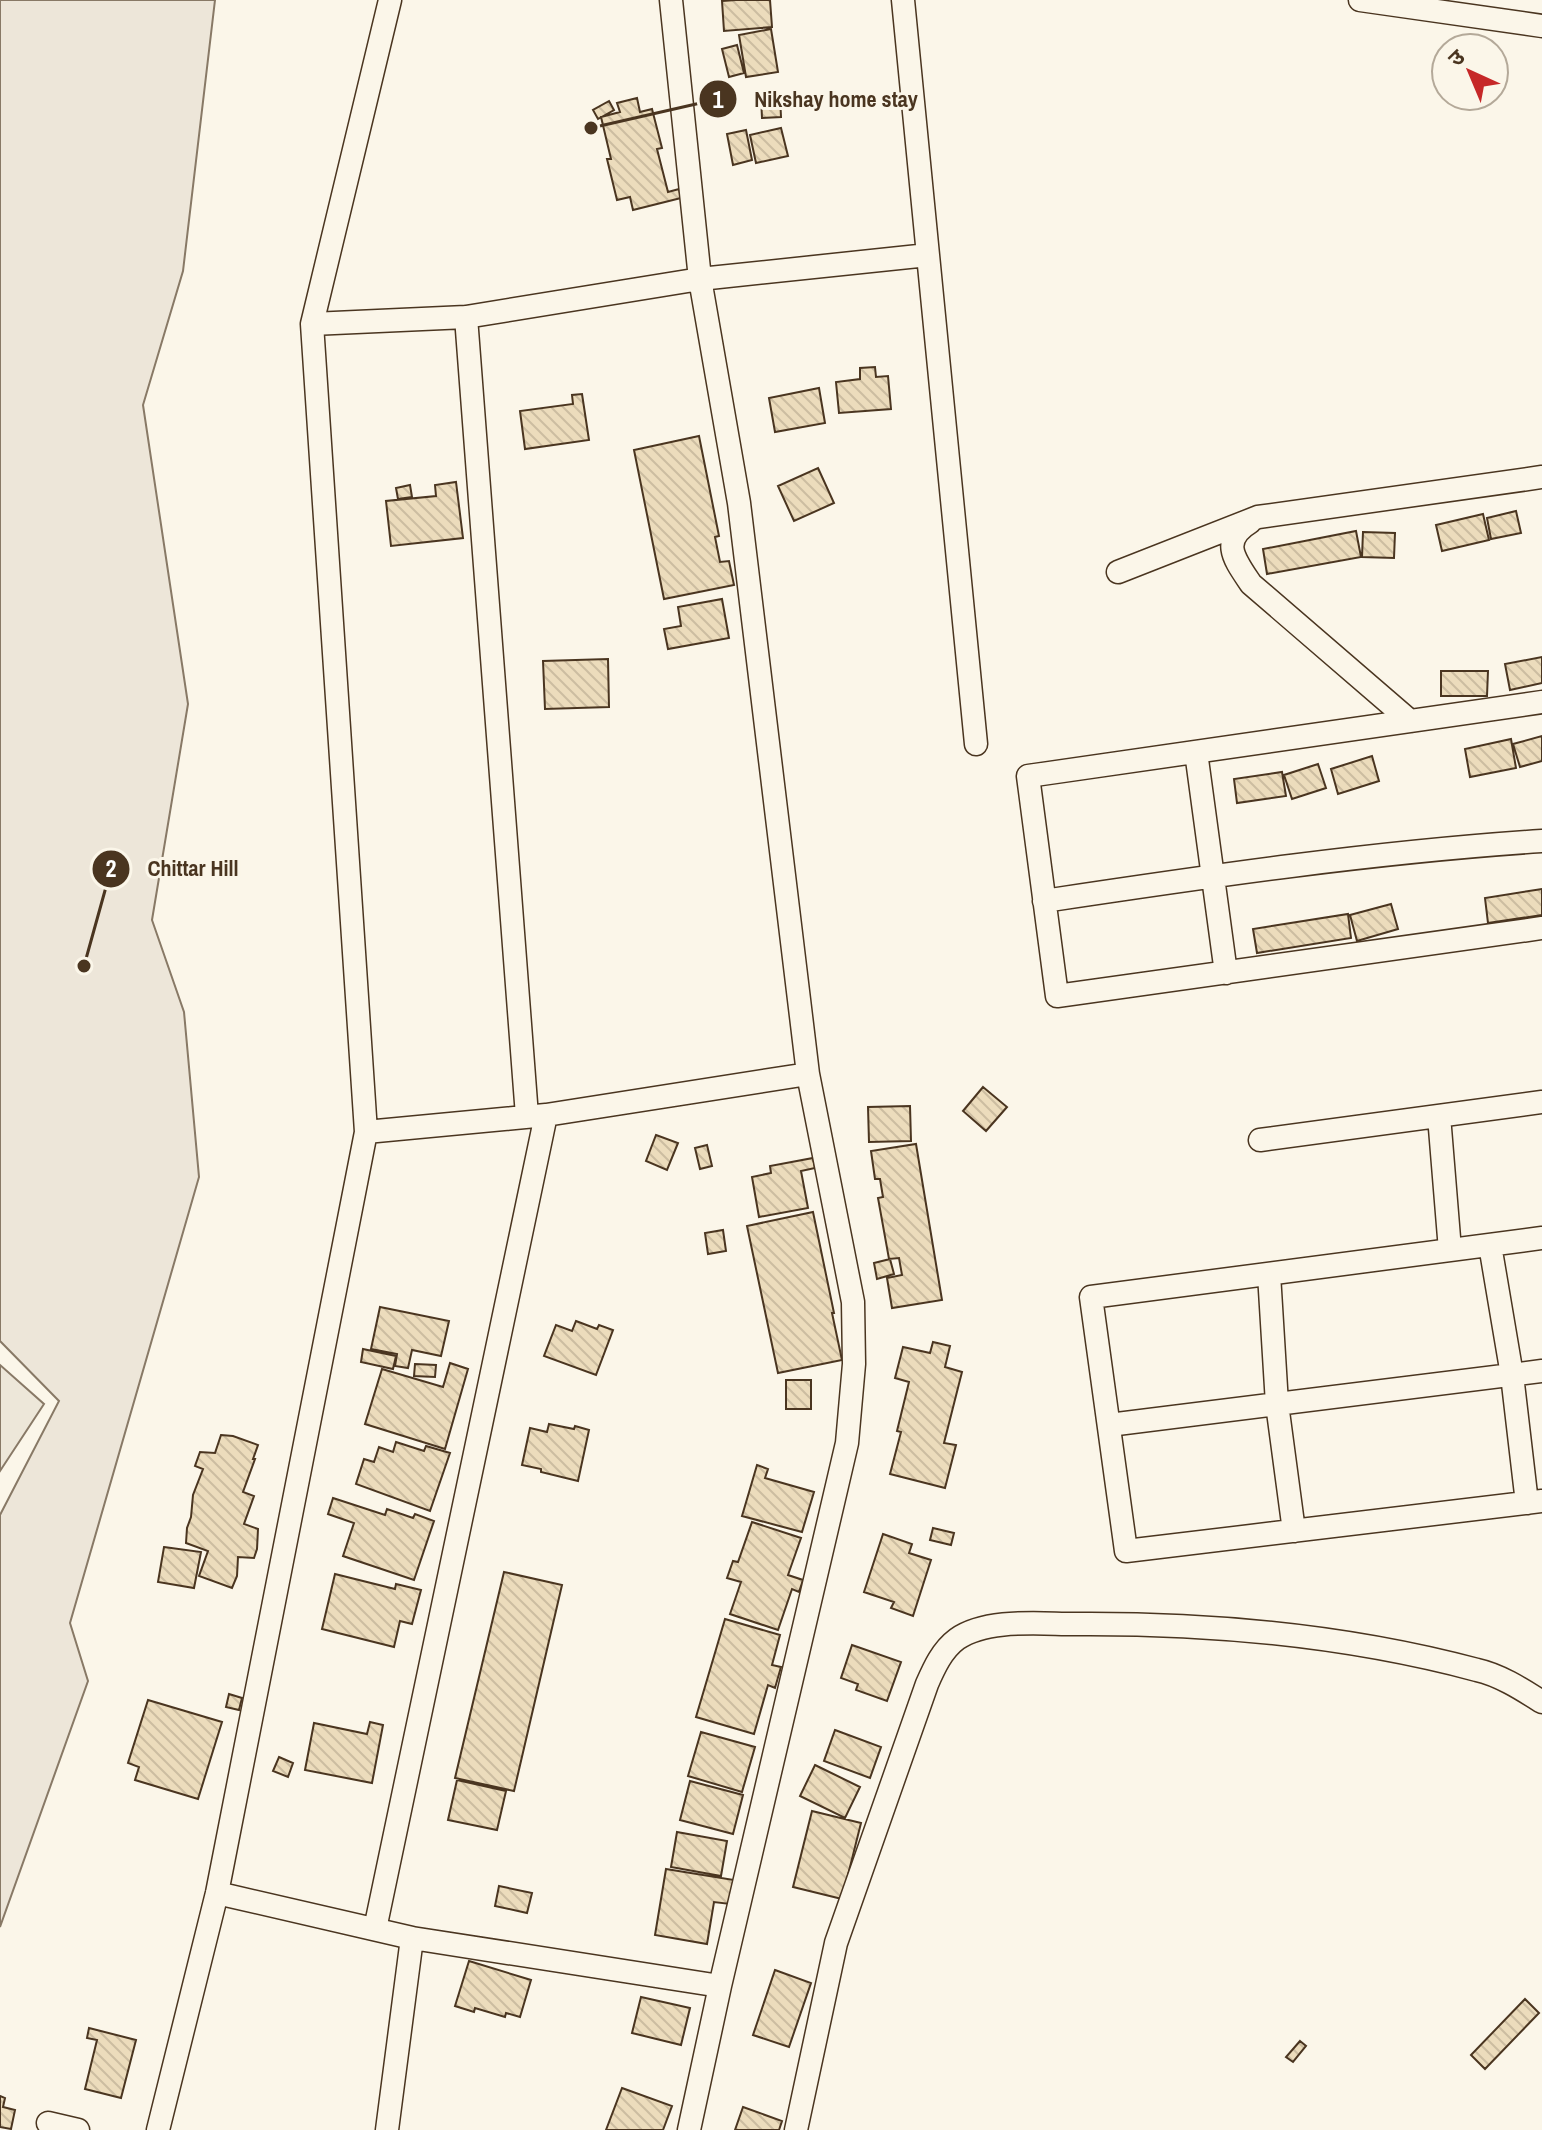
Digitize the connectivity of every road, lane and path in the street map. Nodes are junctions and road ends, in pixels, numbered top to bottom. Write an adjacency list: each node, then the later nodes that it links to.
1 (390, 0): 10 (street)
2 (671, 0): 8 (street)
3 (903, 0): 7 (street)
4 (1360, 0): 5 (street)
5 (1460, 7): 6 (street)
6 (1542, 26)
7 (928, 255): 8 (street); 16 (street)
8 (700, 279): 9 (street); 23 (street)
9 (466, 317): 10 (street); 25 (street)
10 (312, 324): 27 (street)
11 (1542, 477): 12 (street)
12 (1258, 517): 13 (street); 15 (street)
13 (1118, 572)
14 (1542, 702): 15 (street)
15 (1410, 721): 17 (street)
16 (976, 744)
17 (1196, 752): 19 (street); 20 (street)
18 (1542, 841): 19 (street)
19 (1212, 876): 20 (street); 22 (street)
20 (1044, 901): 22 (street)
21 (1542, 928): 22 (street)
22 (1226, 973)
23 (808, 1074): 25 (street); 43 (street)
24 (1542, 1102): 26 (street)
25 (536, 1116): 27 (street); 41 (street)
26 (1439, 1116): 28 (street); 31 (street)
27 (366, 1132): 40 (street)
28 (1260, 1140)
29 (1542, 1238): 30 (street)
30 (1490, 1245): 31 (street); 34 (street)
31 (1450, 1250): 32 (street)
32 (1269, 1274): 35 (street); 36 (street)
33 (1542, 1371): 34 (street)
34 (1512, 1375): 35 (street); 37 (street)
35 (1277, 1404): 36 (street); 38 (street)
36 (1109, 1425): 38 (street)
37 (1535, 1502): 38 (street)
38 (1294, 1531)
39 (1542, 1702): 49 (street)
40 (217, 1893): 41 (street); 46 (street)
41 (375, 1929): 42 (street)
42 (412, 1938): 43 (street); 47 (street)
43 (720, 1986): 48 (street)
44 (48, 2123): 45 (street)
45 (78, 2130)
46 (158, 2130)
47 (387, 2130)
48 (689, 2130)
49 (796, 2130)

